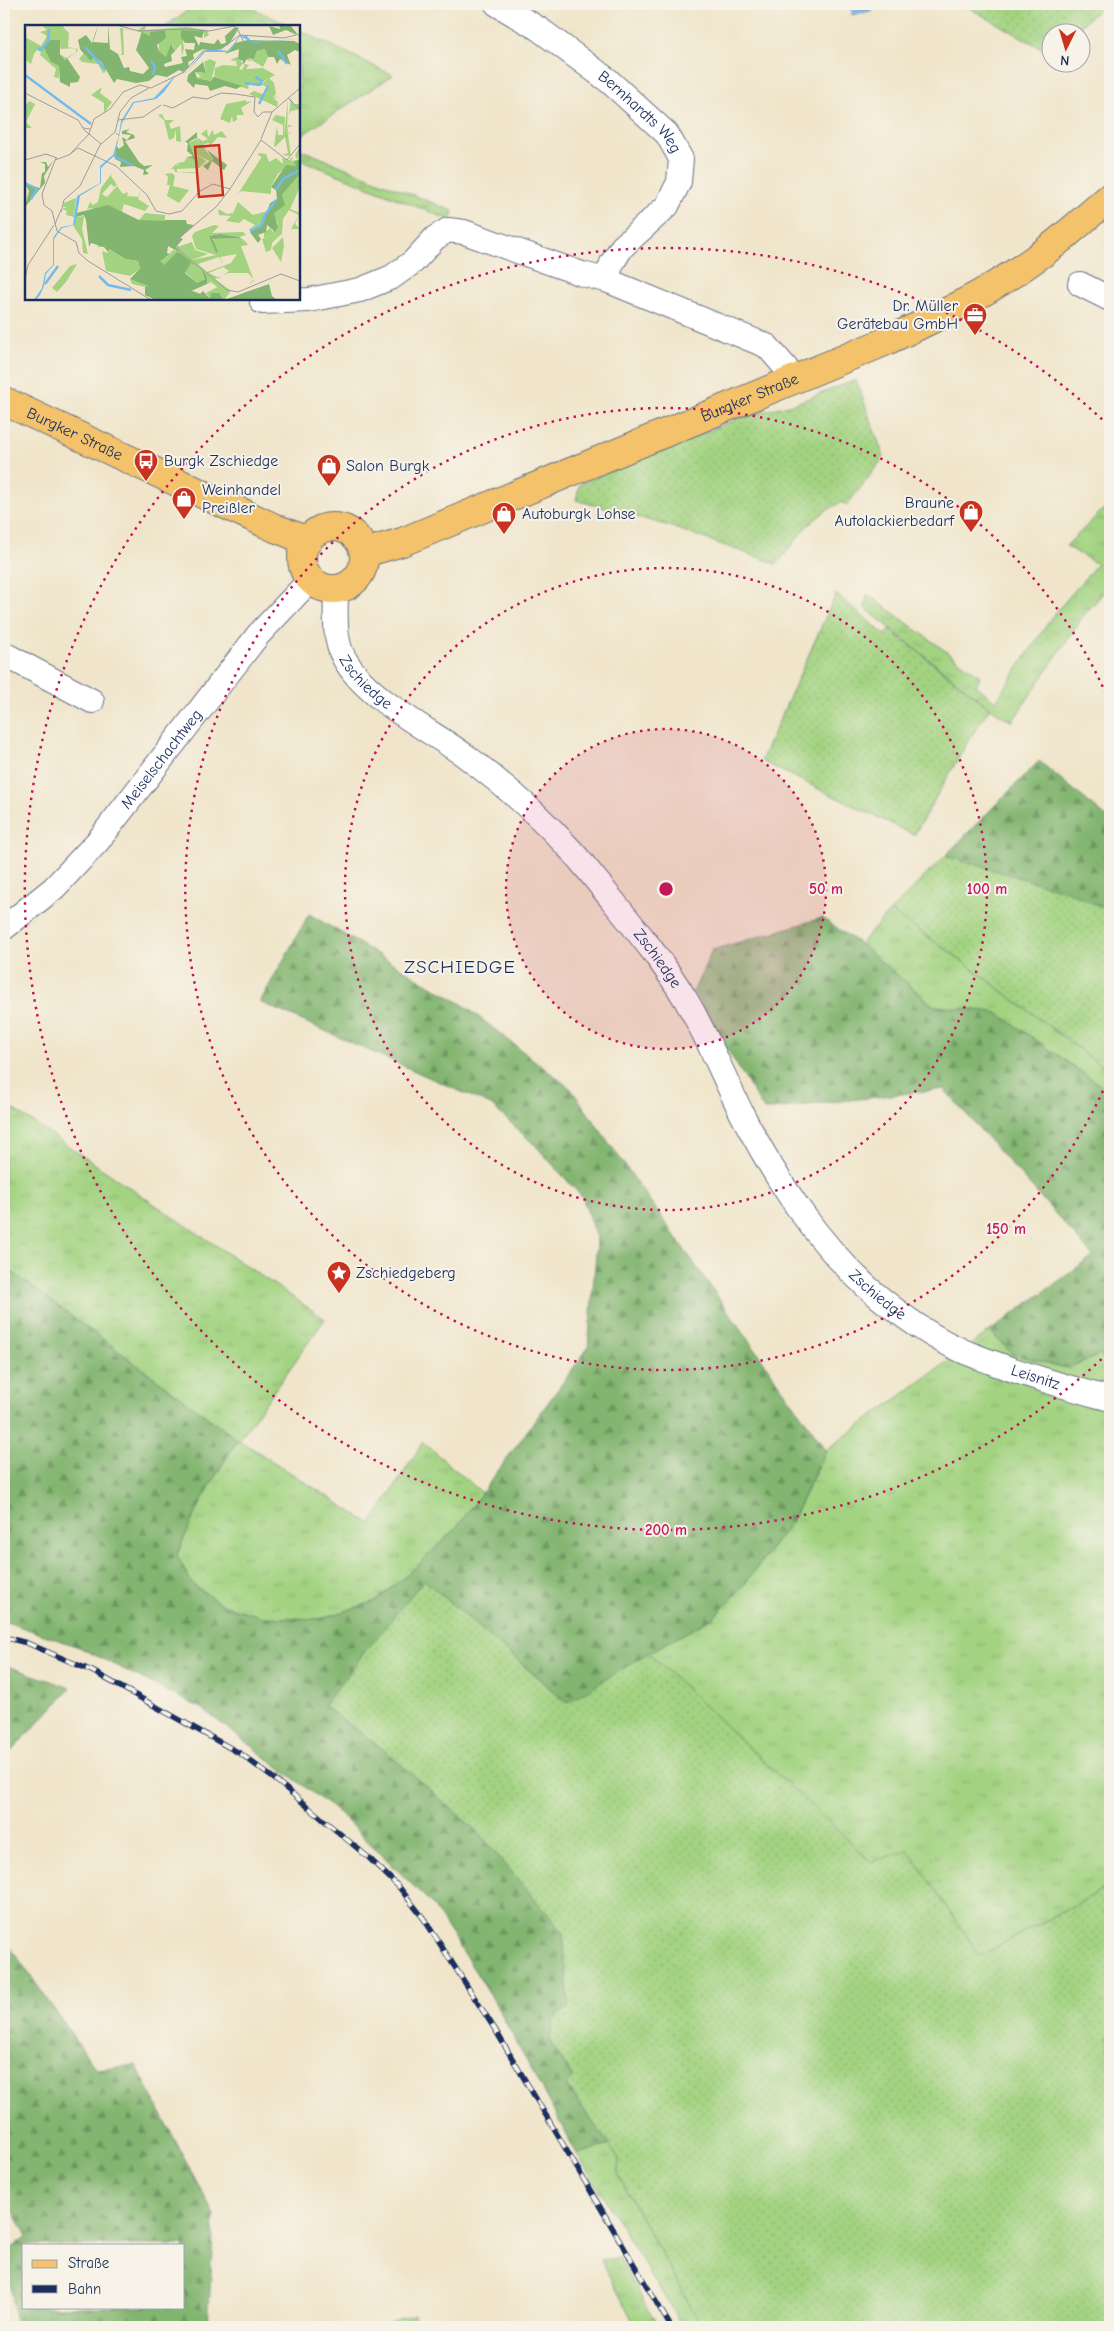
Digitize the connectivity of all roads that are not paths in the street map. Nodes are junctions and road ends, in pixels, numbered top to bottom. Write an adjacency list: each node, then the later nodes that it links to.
1 (498, 4): 3 (street, Bernhardts Weg)
2 (1110, 197): 7 (main road, Burgker Straße)
3 (606, 280): 6 (street); 7 (street)
4 (1080, 284): 5 (street)
5 (1110, 298)
6 (262, 302)
7 (792, 380): 10 (main road, Burgker Straße)
8 (4, 401): 9 (main road, Burgker Straße)
9 (308, 541): 10 (main road); 11 (main road)
10 (364, 553): 12 (main road)
11 (311, 579): 12 (main road); 15 (street, Meiselschachtweg)
12 (336, 588): 16 (street, Zschiedge)
13 (4, 654): 14 (street)
14 (92, 701)
15 (4, 928)
16 (963, 1351): 17 (street, Leisnitz)
17 (1110, 1399)

